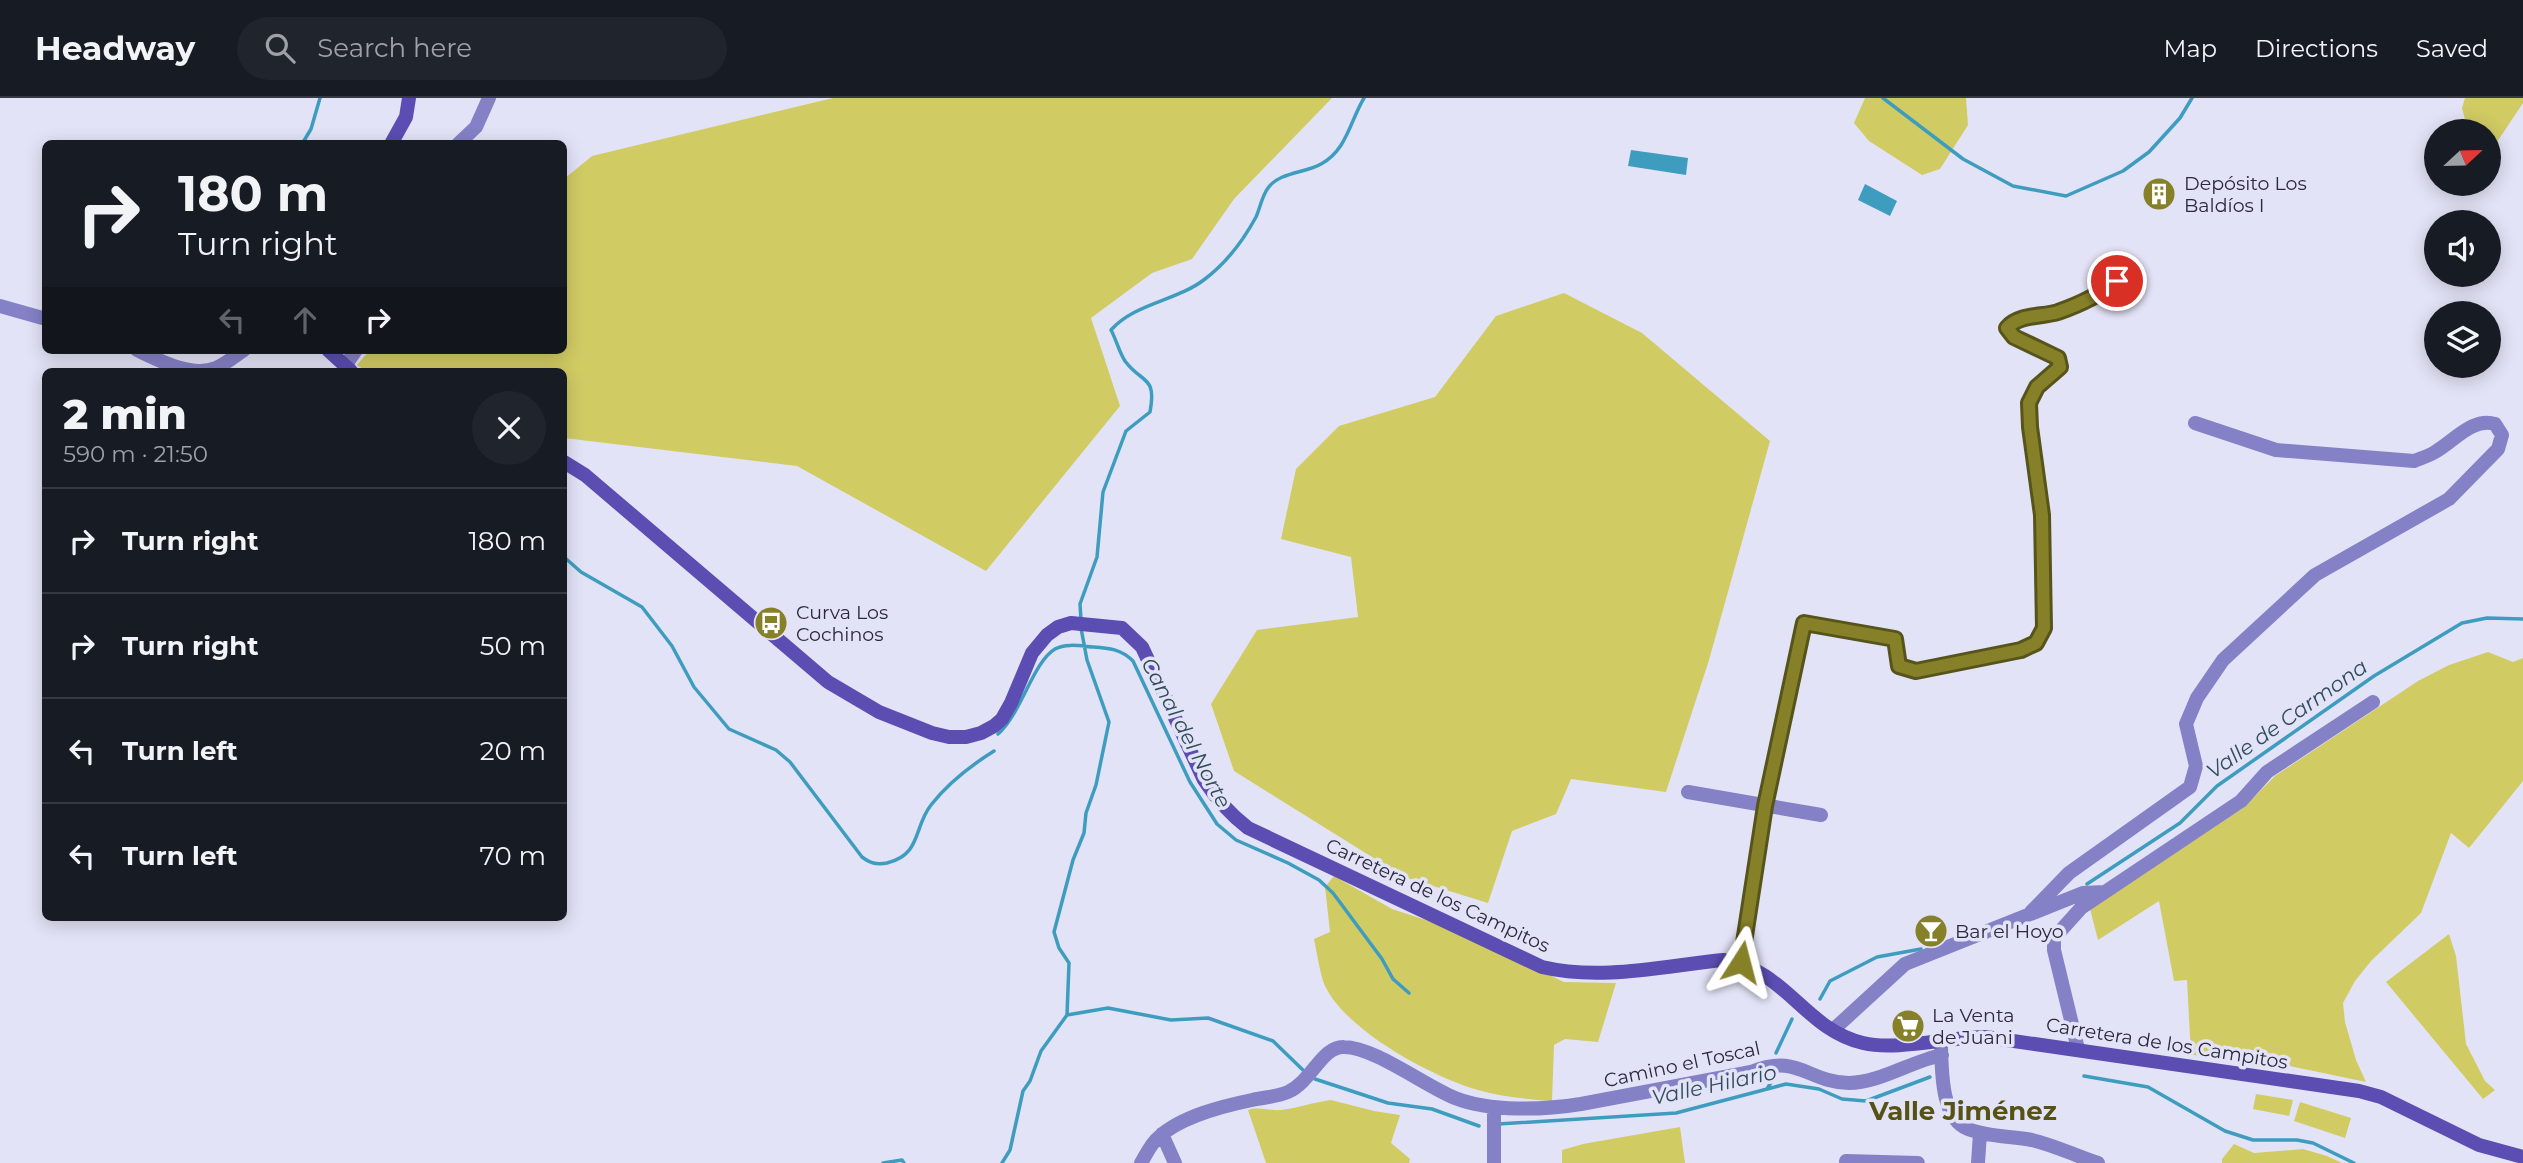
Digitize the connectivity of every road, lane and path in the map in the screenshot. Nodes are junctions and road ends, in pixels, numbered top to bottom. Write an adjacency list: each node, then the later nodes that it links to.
1 (409, 98): 3 (main road)
2 (489, 98): 4 (street)
3 (393, 140)
4 (462, 140)
5 (2128, 271): 18 (street)
6 (0, 306): 7 (street)
7 (42, 318)
8 (147, 354): 11 (street)
9 (238, 354): 12 (street)
10 (332, 354): 13 (main road)
11 (188, 368)
12 (212, 368)
13 (347, 368)
14 (2195, 423): 21 (street)
15 (567, 464): 22 (main road, Carretera de los Campitos)
16 (2373, 702): 20 (street)
17 (1688, 792): 18 (street)
18 (1765, 806): 19 (street); 22 (street)
19 (1821, 815)
20 (2106, 892): 21 (street); 25 (street)
21 (2031, 912): 23 (street)
22 (1741, 962): 23 (main road, Carretera de los Campitos)
23 (1833, 1030): 24 (main road, Carretera de los Campitos)
24 (1941, 1040): 25 (main road, Carretera de los Campitos); 26 (street)
25 (2078, 1049): 30 (main road, Carretera de los Campitos)
26 (1942, 1055): 27 (street, Camino el Toscal); 28 (street)
27 (1494, 1107): 29 (street, Camino el Toscal); 35 (street)
28 (1980, 1133): 31 (street); 37 (street)
29 (1162, 1134): 33 (street, Camino el Toscal); 34 (street)
30 (2523, 1157)
31 (2076, 1159): 38 (street)
32 (1846, 1161): 36 (street)
33 (1141, 1163)
34 (1175, 1163)
35 (1494, 1163)
36 (1918, 1163)
37 (1978, 1163)
38 (2098, 1163)

